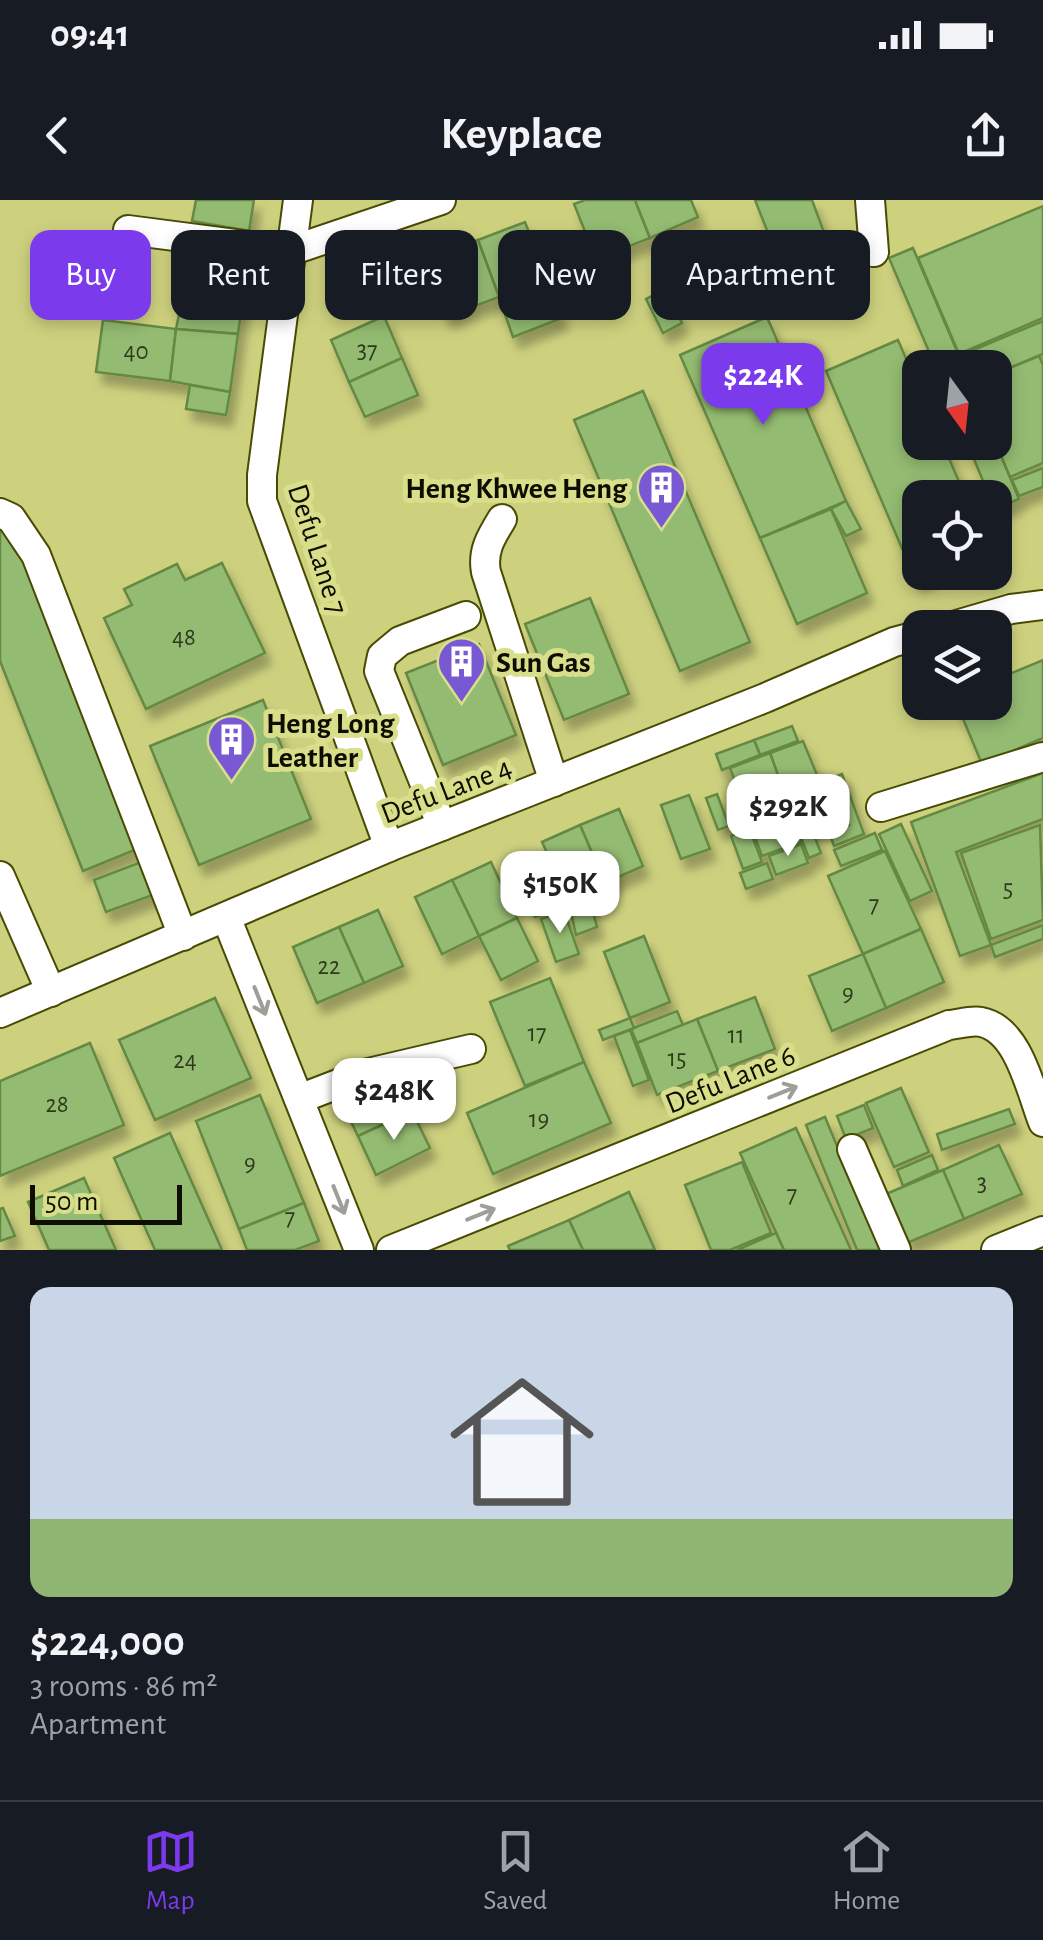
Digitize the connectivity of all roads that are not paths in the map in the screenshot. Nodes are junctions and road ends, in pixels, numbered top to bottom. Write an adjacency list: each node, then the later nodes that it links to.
1 (298, 200): 4 (street, Defu Lane 7)
2 (441, 200): 5 (street)
3 (870, 200): 6 (street)
4 (293, 230)
5 (305, 246)
6 (874, 252)
7 (281, 320): 18 (street, Defu Lane 7)
8 (0, 513): 21 (street)
9 (502, 519): 15 (street)
10 (1043, 605): 11 (street)
11 (1008, 610)
12 (466, 616): 17 (street)
13 (902, 640): 15 (street, Defu Lane 4)
14 (1043, 757): 16 (street)
15 (554, 782): 17 (street, Defu Lane 4)
16 (881, 807)
17 (442, 826): 18 (street, Defu Lane 4)
18 (389, 847): 20 (street, Defu Lane 4)
19 (0, 876): 22 (street)
20 (226, 917): 21 (street, Defu Lane 4); 25 (street, one-way to 25)
21 (182, 936): 22 (street, Defu Lane 4)
22 (52, 992): 23 (street, Defu Lane 4)
23 (0, 1013)
24 (471, 1049): 25 (street)
25 (299, 1099): 29 (street, one-way to 29)
26 (1043, 1122): 30 (street, Defu Lane 6, one-way to 26)
27 (852, 1149): 31 (street)
28 (1043, 1231): 32 (street)
29 (359, 1250)
30 (390, 1250)
31 (896, 1250)
32 (996, 1250)

